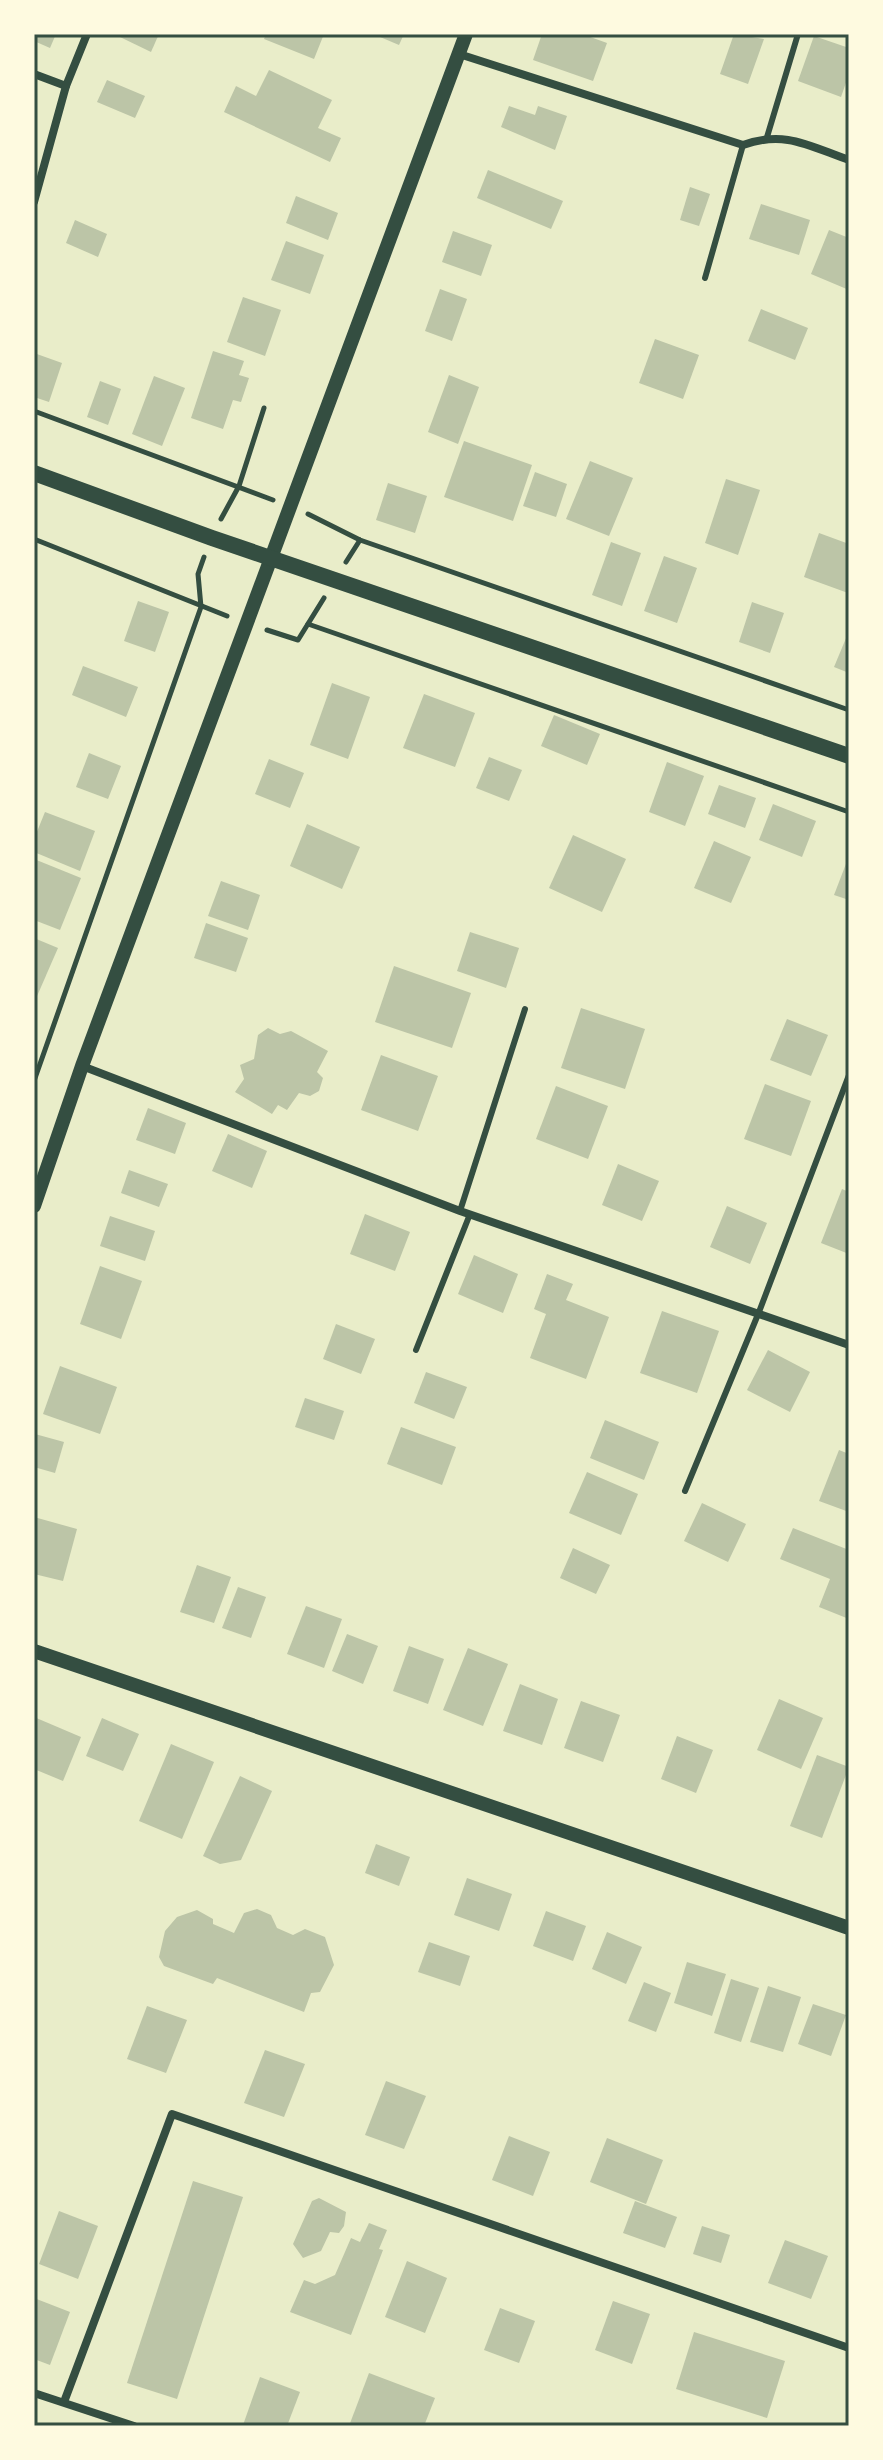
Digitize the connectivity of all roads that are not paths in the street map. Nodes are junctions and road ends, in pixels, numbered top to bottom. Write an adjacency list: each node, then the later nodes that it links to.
1 (87, 34): 6 (street)
2 (466, 34): 4 (street)
3 (798, 34): 7 (lane)
4 (459, 54): 8 (street); 13 (street)
5 (34, 74): 6 (street)
6 (66, 86): 10 (street)
7 (767, 137): 8 (street); 9 (street)
8 (743, 145): 11 (lane)
9 (849, 160)
10 (34, 202)
11 (705, 278)
12 (34, 473): 13 (main road)
13 (273, 559): 14 (main road); 16 (street)
14 (849, 756)
15 (525, 1009): 19 (lane)
16 (82, 1066): 18 (street); 19 (street)
17 (849, 1075): 21 (lane)
18 (34, 1206)
19 (460, 1211): 20 (street)
20 (470, 1214): 21 (street); 23 (lane)
21 (759, 1312): 22 (street); 24 (lane)
22 (849, 1345)
23 (416, 1350)
24 (685, 1491)
25 (34, 1651): 26 (street)
26 (849, 1928)
27 (849, 2348): 29 (street)
28 (34, 2393): 29 (street)
29 (64, 2402): 30 (street)
30 (134, 2426)

